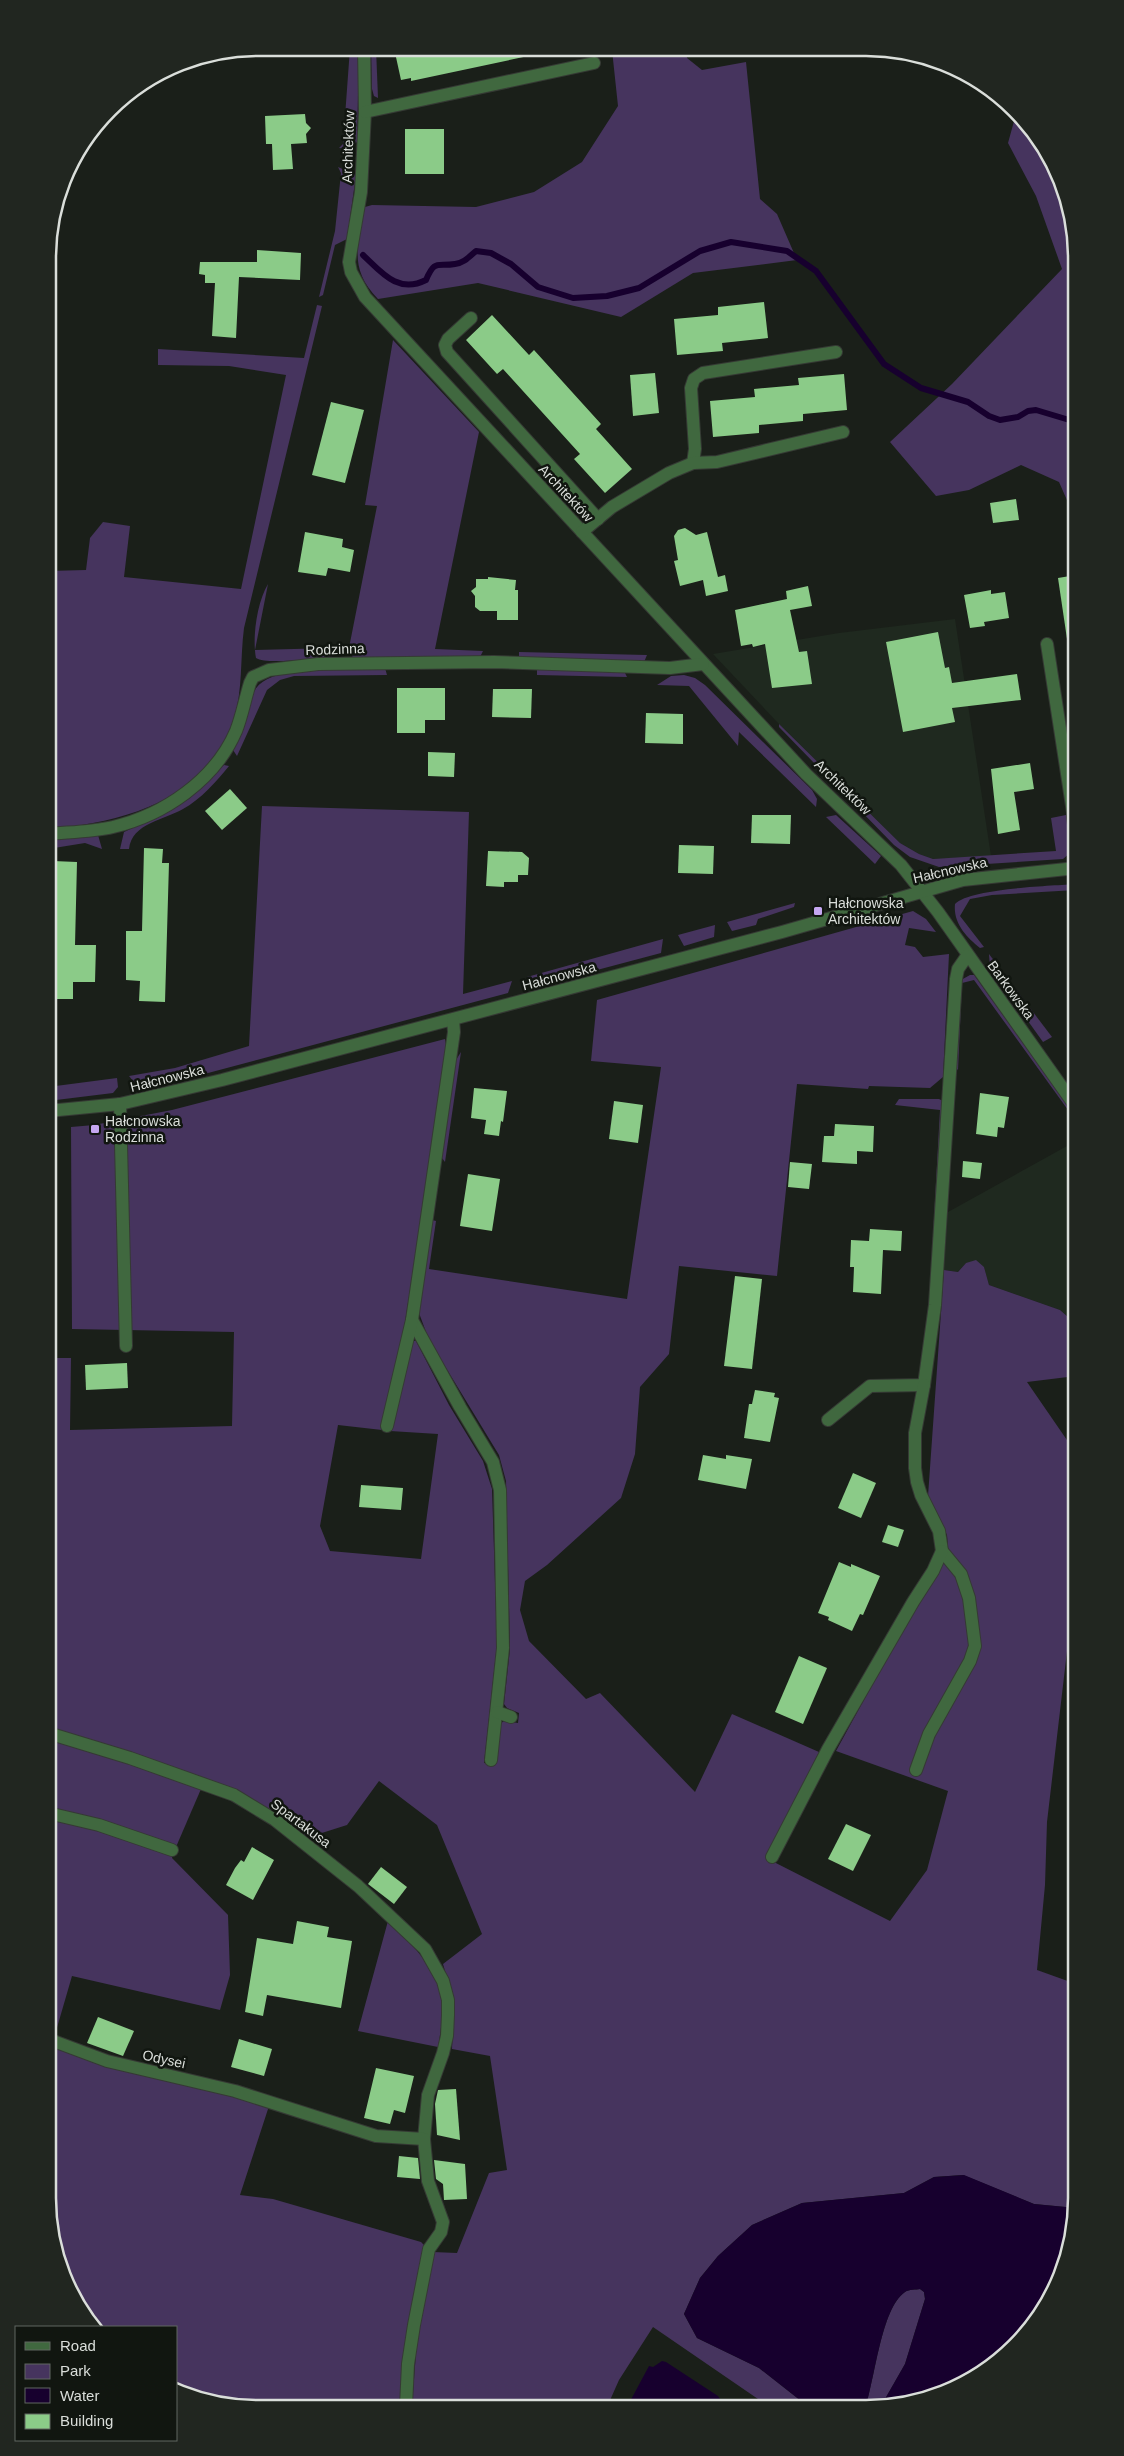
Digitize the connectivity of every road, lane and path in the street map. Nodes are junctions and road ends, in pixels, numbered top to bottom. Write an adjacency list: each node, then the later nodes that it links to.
1 (364, 56): 3 (street, Architektów)
2 (594, 63): 3 (street)
3 (365, 112): 9 (street, Architektów)
4 (471, 318): 8 (street)
5 (836, 352): 7 (street)
6 (843, 432): 7 (street)
7 (693, 463): 8 (street)
8 (598, 519): 9 (street)
9 (582, 532): 11 (street, Architektów)
10 (1048, 644): 12 (street)
11 (703, 664): 13 (street, Rodzinna); 15 (street, Architektów)
12 (1068, 778)
13 (56, 833)
14 (1068, 869): 15 (street, Hałcnowska)
15 (922, 891): 16 (street, Barkowska); 17 (street, Hałcnowska)
16 (967, 956): 18 (street, Barkowska); 23 (street)
17 (453, 1020): 19 (street, Hałcnowska); 21 (street)
18 (1068, 1096)
19 (120, 1104): 20 (street, Hałcnowska); 22 (street)
20 (56, 1110)
21 (412, 1320): 25 (street); 27 (street)
22 (126, 1346)
23 (924, 1385): 24 (street); 26 (street)
24 (828, 1420)
25 (387, 1426)
26 (942, 1551): 31 (street); 34 (street)
27 (497, 1712): 28 (street); 30 (street)
28 (511, 1717)
29 (56, 1735): 36 (street, Spartakusa)
30 (491, 1760)
31 (916, 1770)
32 (56, 1815): 33 (street)
33 (172, 1850)
34 (772, 1857)
35 (56, 2042): 36 (street, Odysei)
36 (424, 2139): 37 (street, Spartakusa)
37 (406, 2400)

